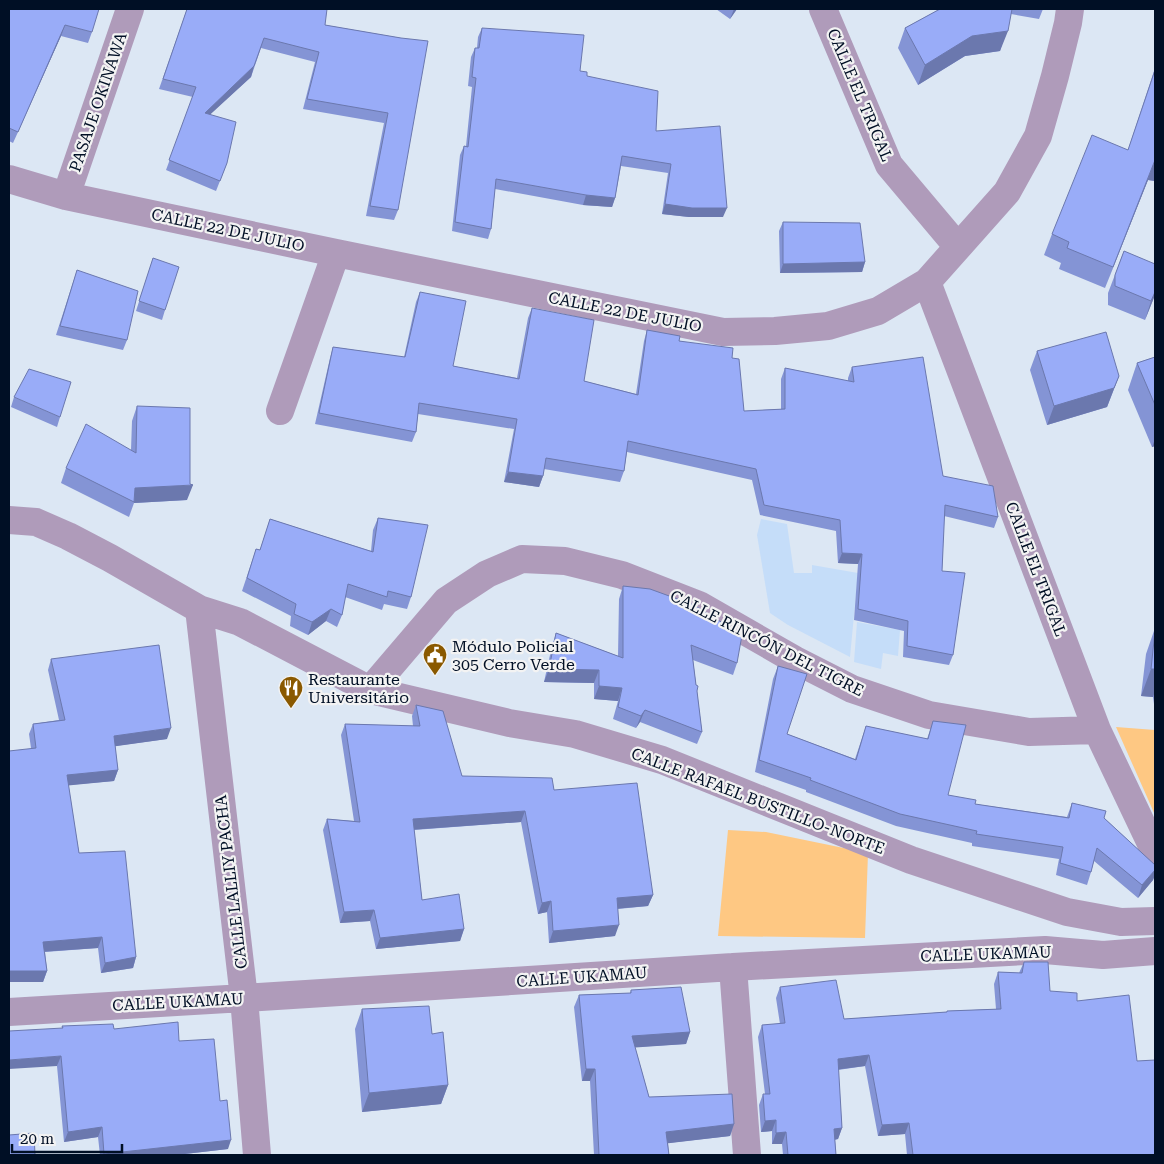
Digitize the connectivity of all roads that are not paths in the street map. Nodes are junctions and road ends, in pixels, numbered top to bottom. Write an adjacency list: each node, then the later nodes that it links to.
1 (130, 9): 5 (street, PASAJE OKINAWA)
2 (823, 9): 6 (street, CALLE EL TRIGAL)
3 (1070, 9): 6 (street, CALLE 22 DE JULIO)
4 (9, 179): 5 (street, CALLE 22 DE JULIO)
5 (66, 196): 7 (street, CALLE 22 DE JULIO)
6 (958, 247): 8 (street, CALLE 22 DE JULIO)
7 (336, 253): 8 (street, CALLE 22 DE JULIO); 9 (street)
8 (927, 282): 13 (street, CALLE EL TRIGAL)
9 (280, 411)
10 (9, 520): 11 (street, CALLE RAFAEL BUSTILLO-NORTE)
11 (199, 609): 12 (street, CALLE RAFAEL BUSTILLO-NORTE); 18 (street, CALLE LALLIY PACHA)
12 (370, 690): 13 (street, CALLE RINCÓN DEL TIGRE); 15 (street, CALLE RAFAEL BUSTILLO-NORTE)
13 (1097, 730): 14 (street, CALLE EL TRIGAL)
14 (1155, 852)
15 (1155, 920)
16 (1155, 951): 17 (street, CALLE UKAMAU)
17 (733, 967): 18 (street, CALLE UKAMAU); 21 (street)
18 (244, 998): 19 (street, CALLE UKAMAU); 20 (street, CALLE LALLIY PACHA)
19 (9, 1012)
20 (257, 1155)
21 (747, 1155)

